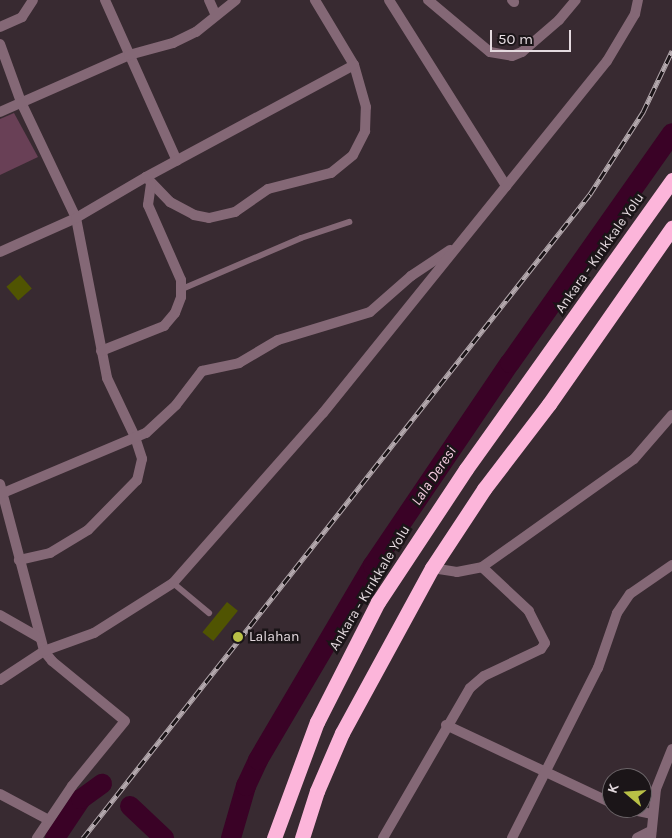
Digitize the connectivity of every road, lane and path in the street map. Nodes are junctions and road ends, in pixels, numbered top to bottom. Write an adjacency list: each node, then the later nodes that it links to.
1 (34, 0): 11 (street)
2 (105, 0): 13 (street)
3 (209, 0): 10 (street)
4 (236, 0): 10 (street)
5 (315, 0): 14 (street)
6 (389, 0): 20 (street)
7 (428, 0): 8 (street)
8 (576, 0)
9 (638, 0): 20 (street)
10 (216, 16): 13 (street)
11 (0, 27)
12 (0, 44): 15 (street)
13 (129, 55): 15 (street); 17 (street)
14 (354, 65): 17 (street); 18 (street)
15 (21, 102): 16 (street); 21 (street)
16 (0, 112)
17 (177, 161): 18 (street)
18 (148, 180): 21 (street); 26 (street)
19 (672, 180): 51 (highway, Ankara - Kırıkkale Yolu)
20 (506, 186): 24 (street)
21 (76, 218): 25 (street); 27 (street)
22 (349, 222): 26 (lane)
23 (672, 228): 33 (highway)
24 (459, 244): 29 (street); 35 (street)
25 (0, 252)
26 (182, 289): 27 (street)
27 (101, 350): 29 (street)
28 (672, 415): 34 (street)
29 (135, 438): 30 (street); 31 (street)
30 (1, 489): 31 (street)
31 (19, 560): 38 (street)
32 (672, 565): 43 (street)
33 (432, 568): 34 (street); 52 (highway)
34 (482, 568): 41 (street)
35 (173, 584): 36 (lane); 39 (street)
36 (209, 613)
37 (0, 615): 38 (street)
38 (40, 638): 39 (street)
39 (44, 651): 40 (street); 48 (street)
40 (0, 680)
41 (446, 725): 43 (street); 53 (street)
42 (672, 749): 46 (street)
43 (547, 774): 45 (street); 54 (street)
44 (0, 794): 48 (street)
45 (602, 799)
46 (652, 814)
47 (652, 818): 49 (street)
48 (49, 820): 50 (street)
49 (651, 834): 55 (street)
50 (38, 838)
51 (274, 838)
52 (302, 838)
53 (383, 838)
54 (512, 838)
55 (637, 838)

